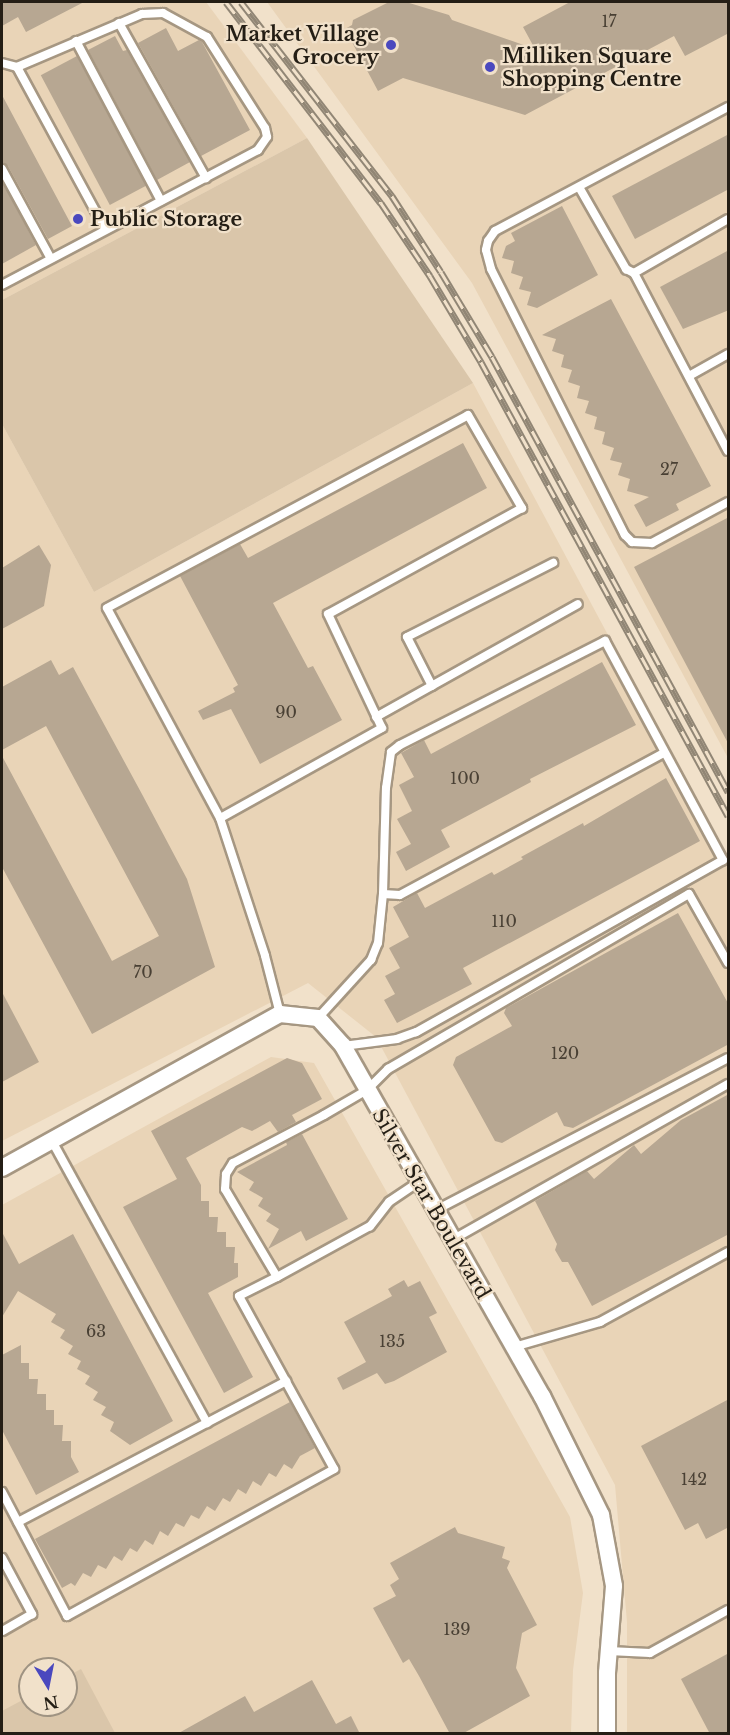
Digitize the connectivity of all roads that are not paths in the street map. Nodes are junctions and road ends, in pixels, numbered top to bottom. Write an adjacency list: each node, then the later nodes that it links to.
1 (119, 23): 2 (lane); 7 (lane); 7 (lane)
2 (76, 41): 4 (lane); 9 (lane)
3 (2, 63): 4 (lane)
4 (17, 67): 11 (lane)
5 (729, 107): 8 (lane)
6 (2, 170): 12 (lane)
7 (206, 178): 9 (lane)
8 (579, 187): 13 (lane); 18 (lane)
9 (161, 201): 11 (lane)
10 (729, 219): 13 (lane)
11 (105, 230): 12 (lane)
12 (51, 259): 14 (lane)
13 (634, 273): 16 (lane)
14 (2, 283)
15 (729, 354): 16 (lane)
16 (689, 376): 17 (lane)
17 (729, 451)
18 (729, 502)
19 (553, 562): 21 (lane)
20 (579, 604): 21 (lane)
21 (432, 686): 22 (lane)
22 (376, 717): 24 (lane); 24 (lane)
23 (664, 753): 25 (lane); 25 (lane); 29 (lane)
24 (220, 818): 27 (lane)
25 (383, 894): 28 (lane)
26 (729, 963): 32 (lane)
27 (280, 1014): 28 (street); 33 (street)
28 (318, 1018): 29 (street, Silver Star Boulevard)
29 (344, 1046): 32 (street, Silver Star Boulevard)
30 (729, 1058): 36 (lane)
31 (729, 1084): 37 (lane)
32 (366, 1090): 35 (street, Silver Star Boulevard); 39 (lane)
33 (52, 1141): 34 (street); 42 (lane)
34 (2, 1168)
35 (420, 1181): 36 (street, Silver Star Boulevard); 39 (lane)
36 (436, 1210): 37 (street, Silver Star Boulevard)
37 (452, 1240): 40 (street, Silver Star Boulevard)
38 (729, 1252): 40 (lane)
39 (277, 1277): 41 (lane)
40 (514, 1347): 48 (street, Silver Star Boulevard)
41 (286, 1381): 42 (lane); 44 (lane)
42 (207, 1423): 44 (lane)
43 (2, 1492): 44 (lane)
44 (18, 1522)
45 (2, 1558): 47 (lane)
46 (729, 1610): 48 (lane)
47 (2, 1631)
48 (609, 1651): 49 (street, Silver Star Boulevard)
49 (607, 1734)

